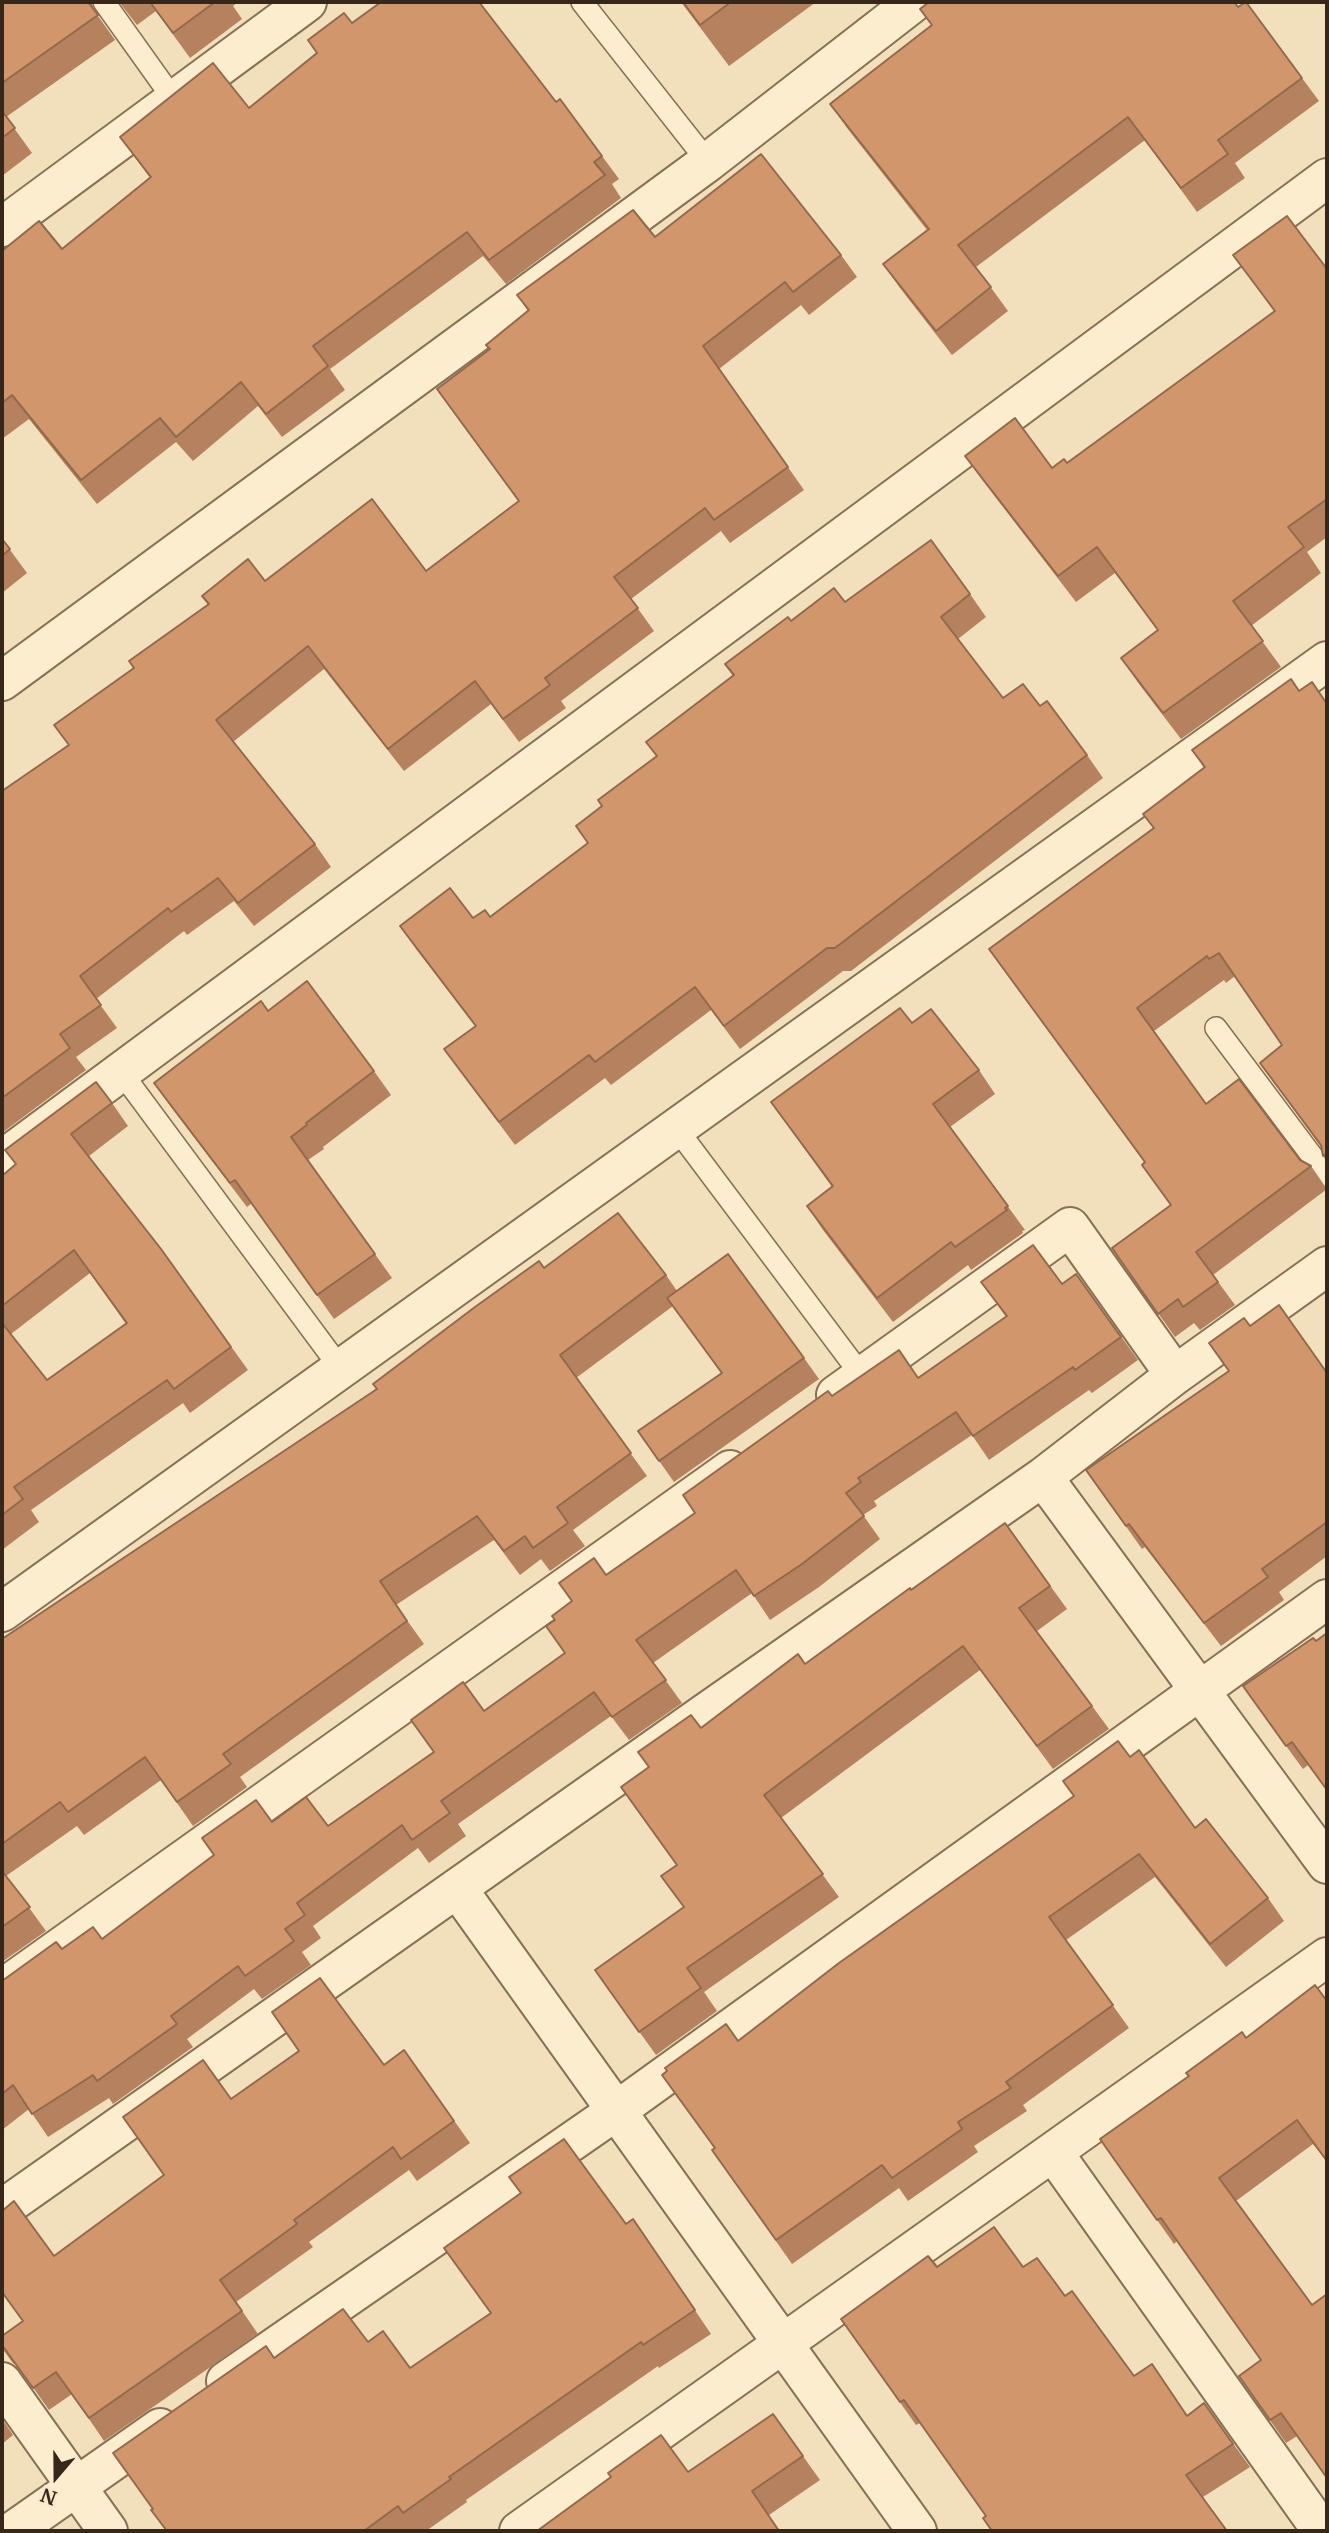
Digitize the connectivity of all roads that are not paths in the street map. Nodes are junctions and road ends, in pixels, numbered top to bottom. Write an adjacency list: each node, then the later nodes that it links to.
1 (104, 2): 5 (lane)
2 (307, 2): 5 (street)
3 (582, 2): 6 (lane)
4 (914, 2): 6 (street)
5 (174, 100): 8 (street)
6 (708, 162): 10 (street)
7 (1327, 178): 12 (street)
8 (2, 227)
9 (1327, 661): 13 (street)
10 (2, 681)
11 (1216, 1028): 15 (lane)
12 (121, 1072): 14 (street); 17 (lane)
13 (676, 1128): 17 (street); 19 (lane)
14 (2, 1160)
15 (1327, 1176)
16 (1327, 1266): 18 (street)
17 (341, 1369): 24 (street)
18 (1175, 1374): 19 (street); 22 (street)
19 (862, 1376): 20 (street)
20 (805, 1416)
21 (760, 1448): 29 (street)
22 (1043, 1477): 25 (street); 27 (street)
23 (1327, 1599): 25 (street)
24 (2, 1612)
25 (1200, 1689): 26 (street); 30 (street)
26 (1327, 1864)
27 (457, 1888): 30 (street); 32 (street)
28 (1327, 1956): 31 (street)
29 (2, 1989)
30 (616, 2111): 33 (street); 35 (street)
31 (1053, 2152): 33 (street); 40 (street)
32 (2, 2210)
33 (782, 2344): 38 (street); 39 (street)
34 (2, 2382): 35 (street)
35 (76, 2486): 36 (street); 37 (street)
36 (13, 2531)
37 (108, 2531)
38 (519, 2531)
39 (916, 2531)
40 (1322, 2531)

